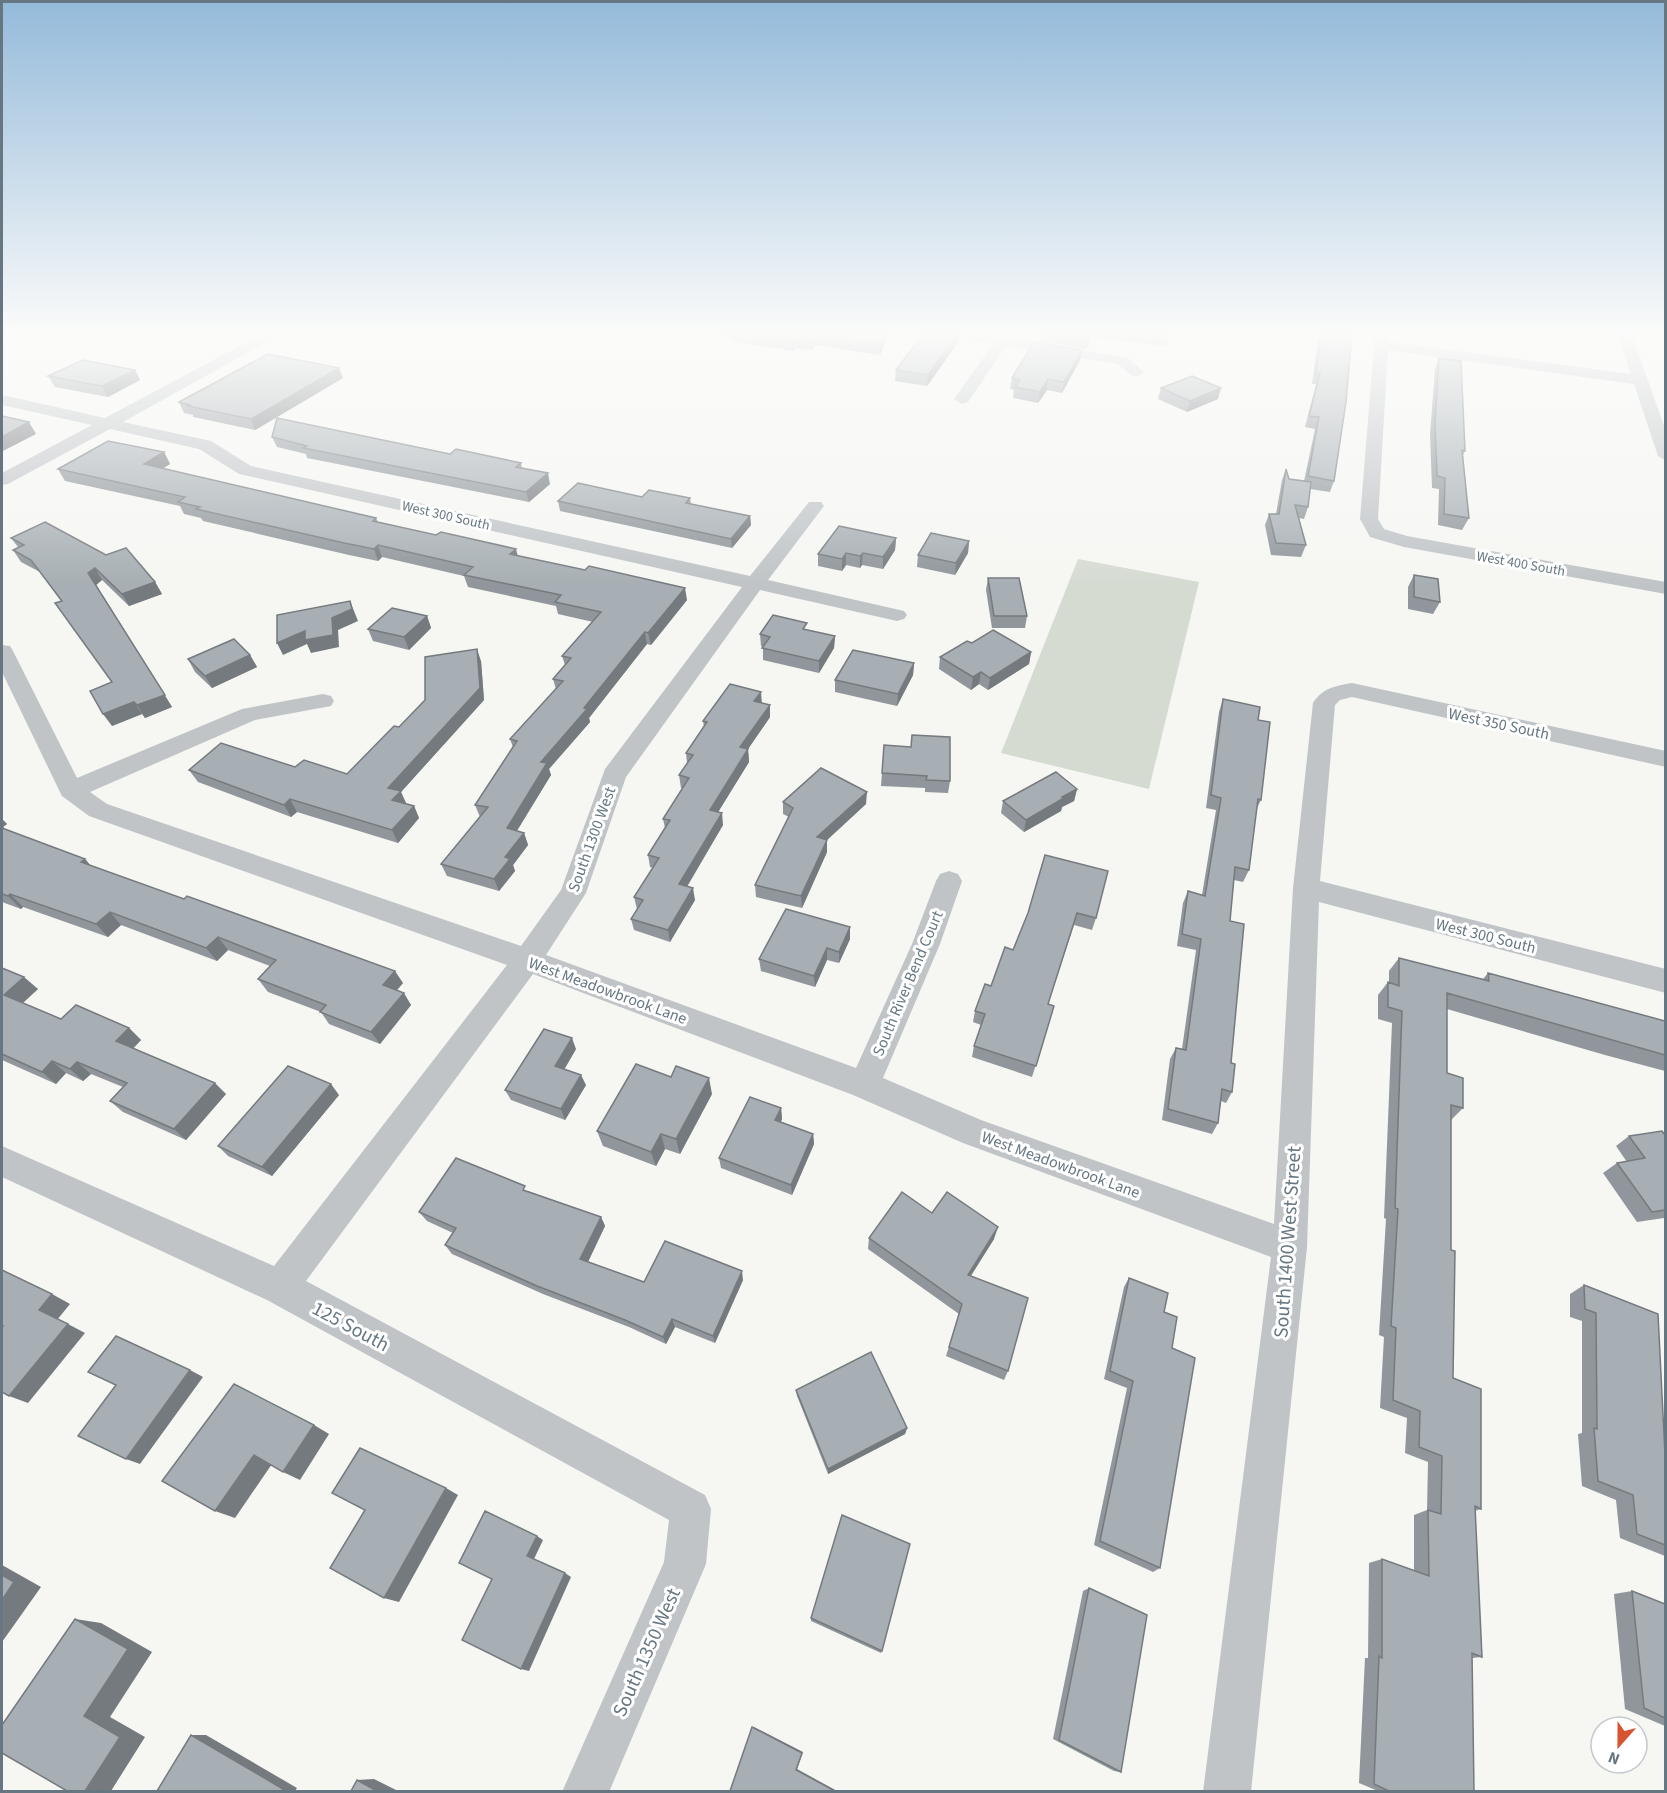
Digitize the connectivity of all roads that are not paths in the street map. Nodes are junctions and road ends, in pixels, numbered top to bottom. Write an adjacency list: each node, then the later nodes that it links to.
1 (78, 417): 5 (street, West 300 South)
2 (119, 417): 5 (street)
3 (1376, 417): 10 (street, West 400 South)
4 (1652, 417): 6 (street)
5 (107, 423): 7 (street); 9 (street, West 300 South)
6 (1665, 454)
7 (2, 480)
8 (815, 506): 9 (street, South 1300 West)
9 (755, 583): 11 (street, West 300 South); 19 (street, South 1300 West)
10 (1665, 588)
11 (897, 615)
12 (2, 651): 16 (street, West Meadowbrook Lane)
13 (1333, 694): 15 (street, West 350 South); 18 (street, South 1400 West Street)
14 (323, 701): 16 (street)
15 (1665, 759)
16 (71, 790): 19 (street, West Meadowbrook Lane)
17 (949, 881): 21 (street, South River Bend Court)
18 (1306, 888): 20 (street, West 300 South); 23 (street, South 1400 West Street)
19 (527, 960): 21 (street, West Meadowbrook Lane); 24 (street, South 1300 West)
20 (1665, 981)
21 (864, 1085): 23 (street, West Meadowbrook Lane)
22 (2, 1161): 24 (street, 125 South)
23 (1290, 1247): 27 (street, South 1400 West Street)
24 (280, 1287): 25 (street, 125 South)
25 (691, 1509): 26 (street, South 1350 West)
26 (585, 1791)
27 (1227, 1791)

